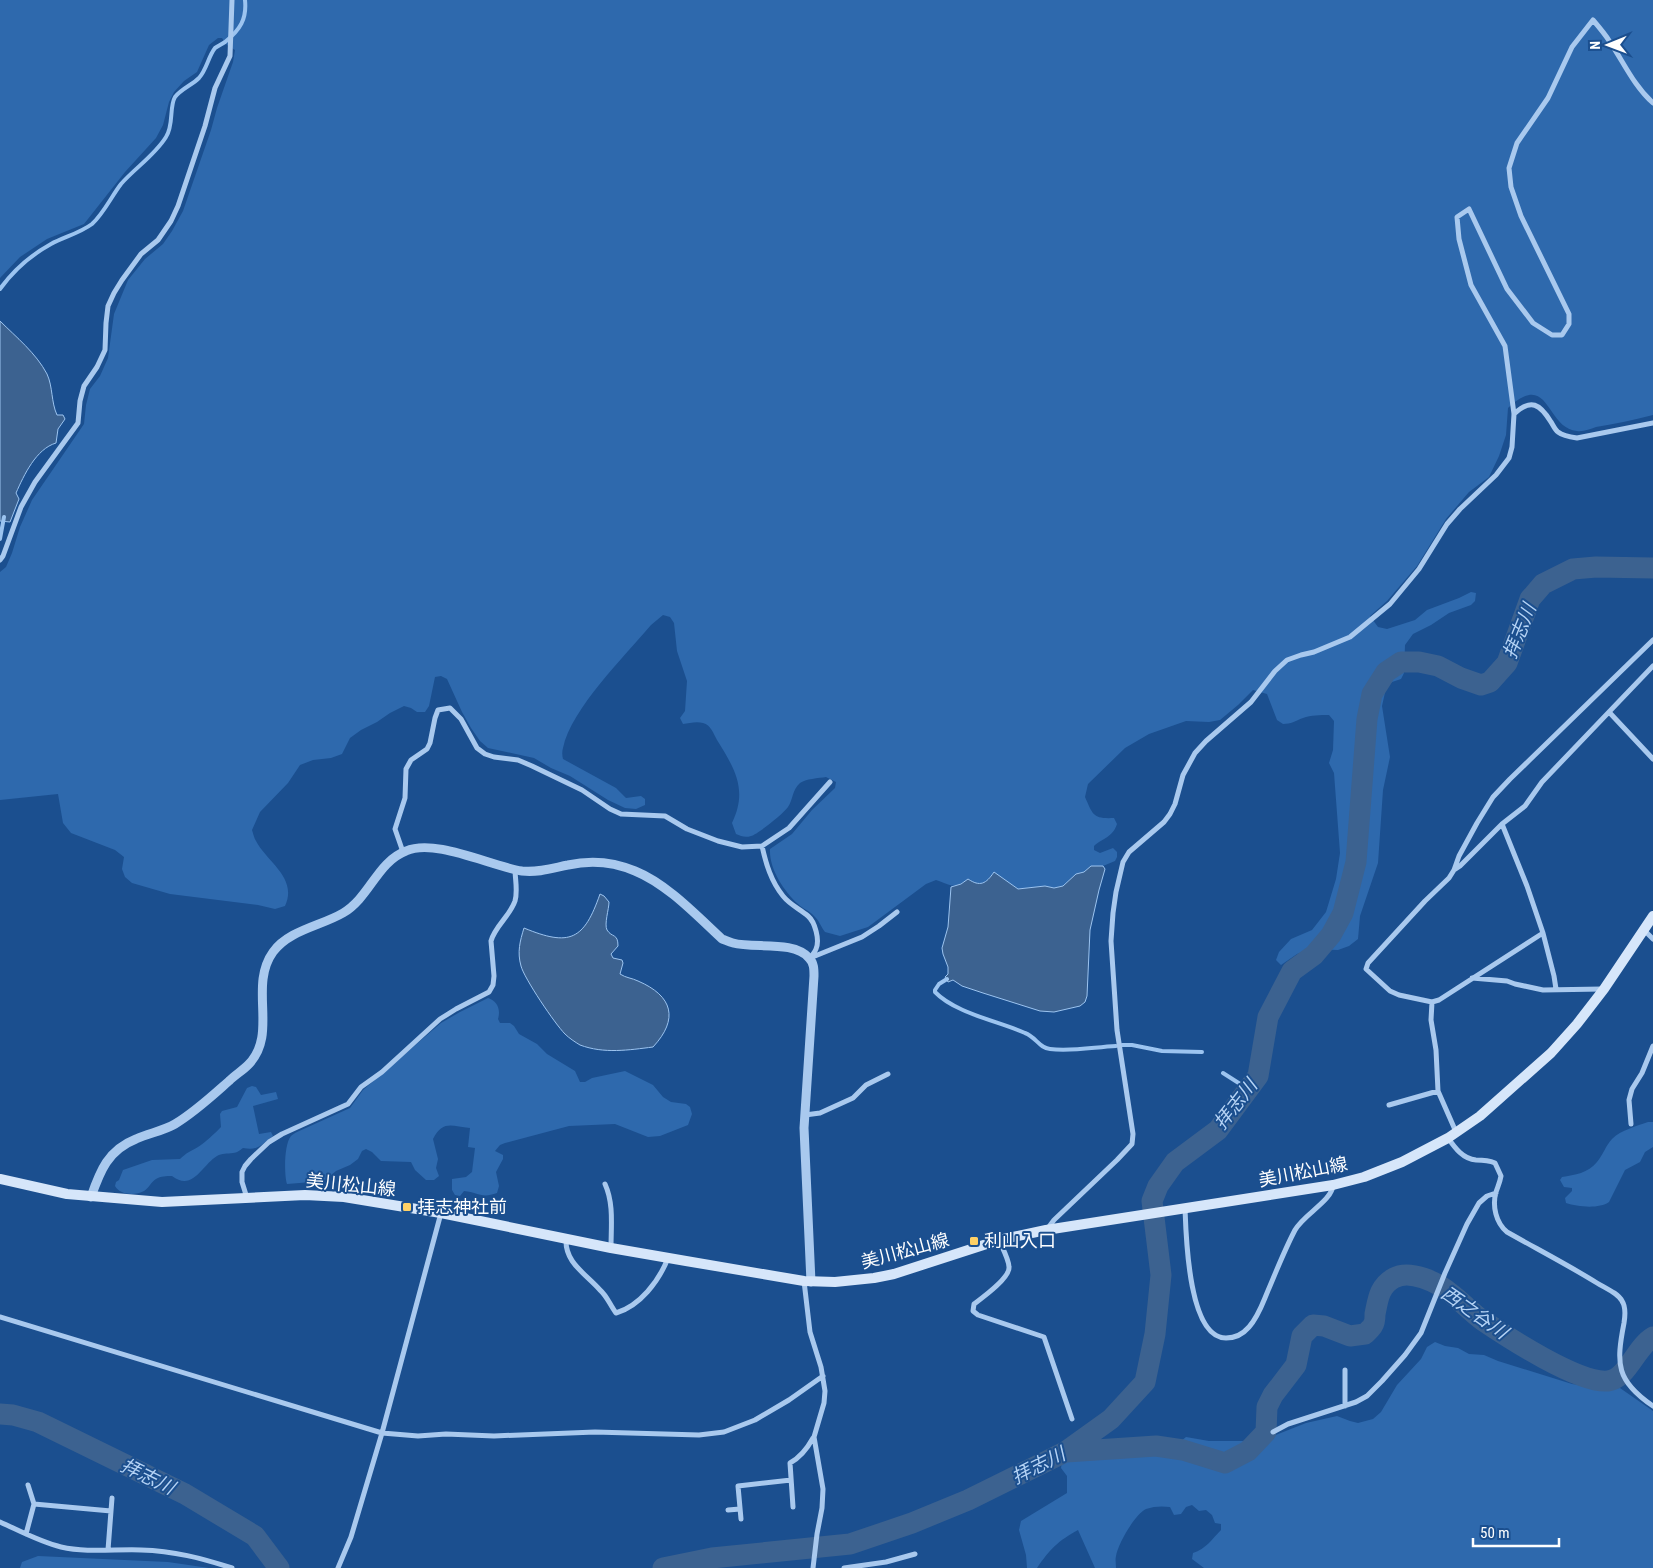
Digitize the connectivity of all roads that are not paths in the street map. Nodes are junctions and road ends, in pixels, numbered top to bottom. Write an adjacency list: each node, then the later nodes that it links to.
1 (232, 0): 5 (street)
2 (1653, 103): 3 (street)
3 (1514, 414): 4 (street); 41 (street)
4 (1653, 423)
5 (0, 560)
6 (1653, 640): 15 (street)
7 (1653, 666): 8 (street)
8 (1609, 712): 9 (street); 11 (street)
9 (1653, 759)
10 (830, 782): 12 (street)
11 (1502, 824): 15 (street); 19 (street)
12 (762, 846): 13 (street); 21 (street)
13 (402, 852): 14 (street); 37 (street)
14 (515, 869): 21 (street); 38 (street)
15 (1454, 870): 25 (street)
16 (897, 912): 21 (street)
17 (1653, 916): 18 (main road, 美川松山線)
18 (1644, 930): 20 (street); 24 (main road, 美川松山線)
19 (1543, 933): 22 (street); 23 (street)
20 (1653, 939)
21 (810, 958): 30 (street)
22 (1471, 978): 23 (street); 25 (street)
23 (1556, 989): 24 (street)
24 (1604, 989): 32 (main road, 美川松山線)
25 (1432, 1002): 28 (street)
26 (1653, 1046): 31 (street)
27 (888, 1074): 30 (street)
28 (1438, 1091): 29 (street); 32 (street)
29 (1389, 1106)
30 (804, 1115): 46 (street)
31 (1632, 1124)
32 (1452, 1135): 35 (main road, 美川松山線); 36 (street)
33 (0, 1179): 37 (main road, 美川松山線)
34 (605, 1184): 44 (street)
35 (1333, 1185): 39 (main road, 美川松山線); 39 (street)
36 (1496, 1193): 50 (street); 51 (street)
37 (91, 1197): 38 (main road, 美川松山線)
38 (247, 1198): 40 (main road, 美川松山線)
39 (1185, 1208): 41 (main road, 美川松山線)
40 (441, 1213): 42 (main road, 美川松山線); 54 (street)
41 (1046, 1230): 43 (main road, 美川松山線)
42 (566, 1239): 44 (main road, 美川松山線); 45 (street)
43 (999, 1240): 46 (main road, 美川松山線); 52 (street)
44 (611, 1248): 45 (main road, 美川松山線)
45 (668, 1258): 46 (main road, 美川松山線)
46 (807, 1281): 49 (street)
47 (0, 1317): 54 (street)
48 (1345, 1370): 50 (street)
49 (823, 1376): 54 (street); 55 (street)
50 (1345, 1406): 53 (street)
51 (1653, 1406)
52 (1072, 1419)
53 (1273, 1432)
54 (382, 1433): 70 (street)
55 (814, 1438): 56 (street); 71 (street)
56 (791, 1480): 60 (street); 61 (street)
57 (28, 1485): 59 (street)
58 (112, 1498): 62 (street)
59 (34, 1504): 62 (street); 66 (street)
60 (793, 1507)
61 (740, 1509): 63 (street); 64 (street)
62 (111, 1510): 67 (street)
63 (728, 1510)
64 (740, 1519)
65 (0, 1522): 66 (street)
66 (26, 1534): 67 (street)
67 (108, 1550): 69 (street)
68 (915, 1554): 72 (street)
69 (232, 1568)
70 (338, 1568)
71 (813, 1568)
72 (844, 1568)

